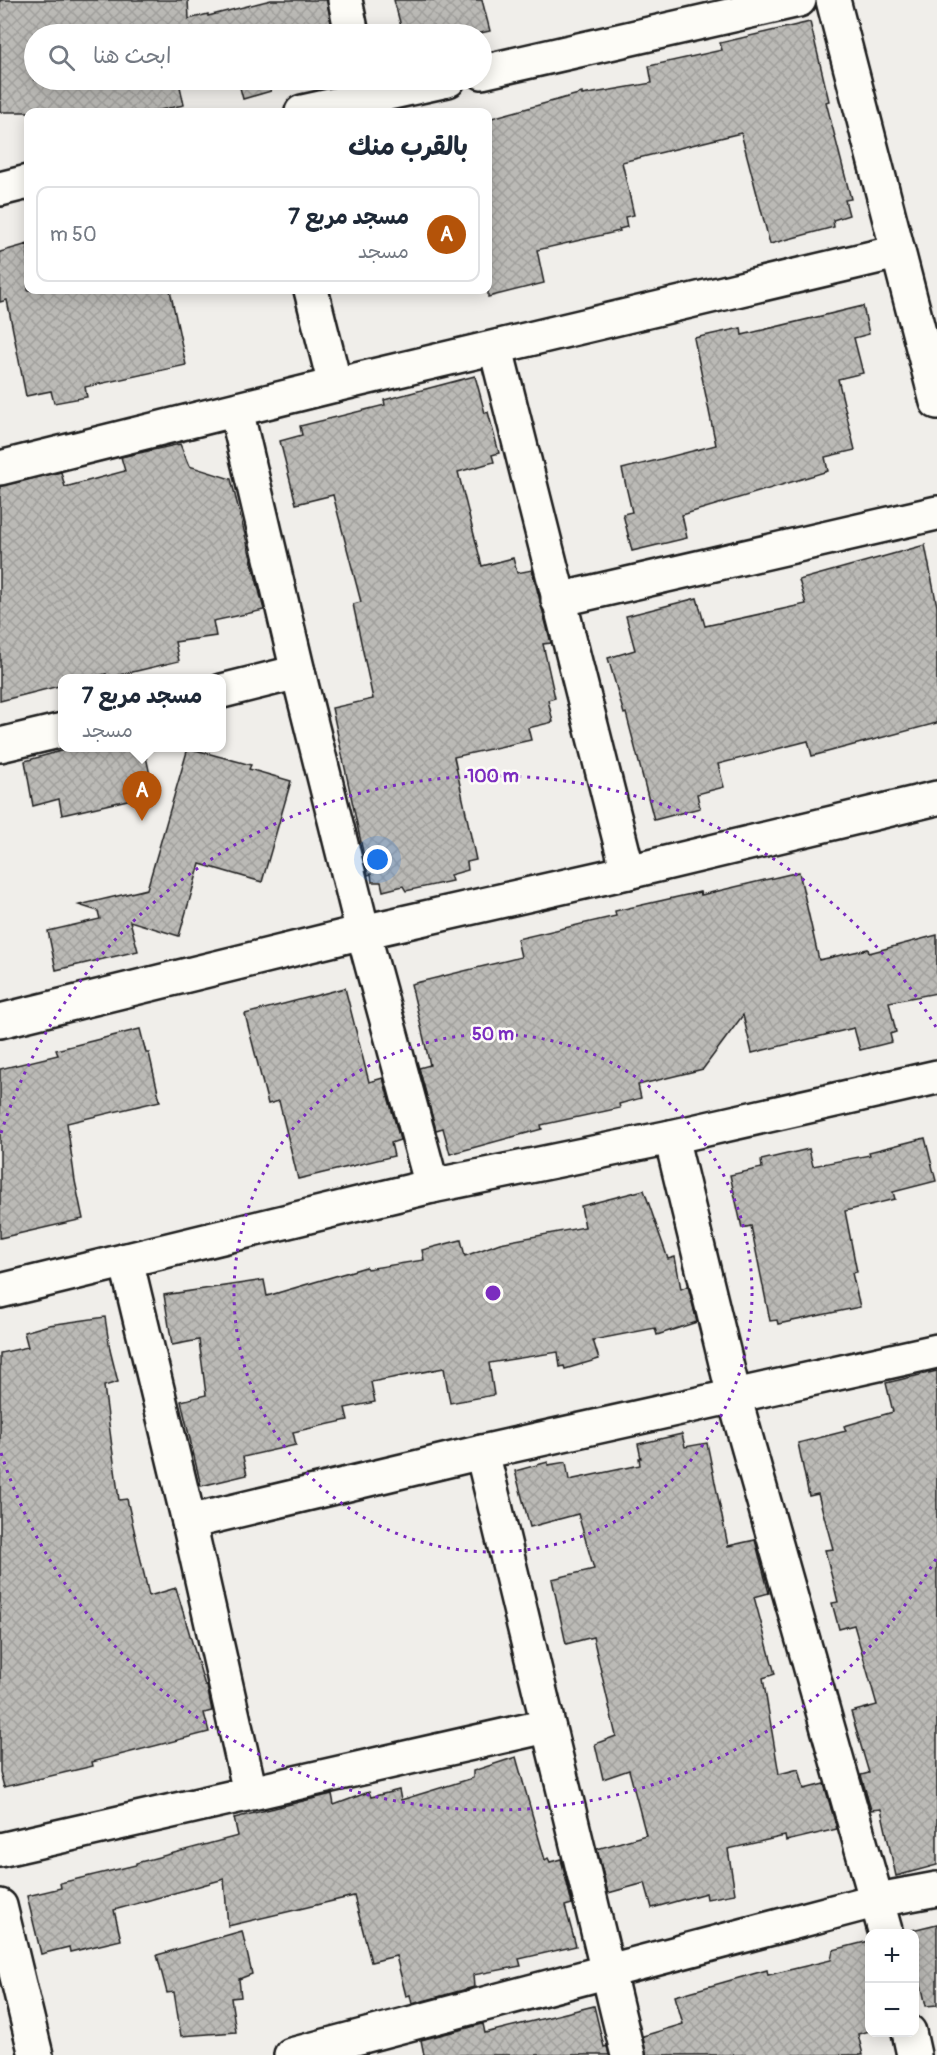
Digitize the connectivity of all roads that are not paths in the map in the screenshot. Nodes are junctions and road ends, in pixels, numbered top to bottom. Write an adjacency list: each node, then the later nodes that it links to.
1 (345, 0): 4 (street)
2 (799, 0): 5 (street)
3 (833, 0): 10 (street)
4 (350, 24)
5 (492, 70)
6 (362, 90): 7 (street)
7 (313, 108)
8 (24, 183): 9 (street)
9 (0, 189)
10 (897, 252): 12 (street); 14 (street)
11 (313, 294): 13 (street)
12 (496, 348): 13 (street); 18 (street)
13 (335, 385): 15 (street)
14 (937, 402)
15 (236, 410): 16 (street); 19 (street)
16 (0, 468)
17 (937, 513): 18 (street)
18 (558, 600): 24 (street)
19 (298, 672): 20 (street); 25 (street)
20 (226, 690)
21 (58, 731): 22 (street)
22 (0, 745)
23 (937, 798): 24 (street)
24 (628, 872): 25 (street)
25 (363, 932): 26 (street); 29 (street)
26 (0, 1021)
27 (937, 1077): 28 (street)
28 (670, 1137): 29 (street); 33 (street)
29 (432, 1186): 30 (street)
30 (126, 1260): 31 (street); 35 (street)
31 (0, 1291)
32 (937, 1351): 33 (street)
33 (735, 1396): 34 (street); 40 (street)
34 (482, 1452): 35 (street); 36 (street)
35 (189, 1522): 37 (street)
36 (547, 1726): 37 (street); 43 (street)
37 (250, 1792): 38 (street)
38 (0, 1851)
39 (937, 1889): 40 (street)
40 (878, 1900): 42 (street); 43 (street)
41 (0, 1906): 45 (street)
42 (885, 1929)
43 (608, 1971): 46 (street); 47 (street)
44 (910, 2037): 48 (street)
45 (36, 2055)
46 (291, 2055)
47 (628, 2055)
48 (914, 2055)

